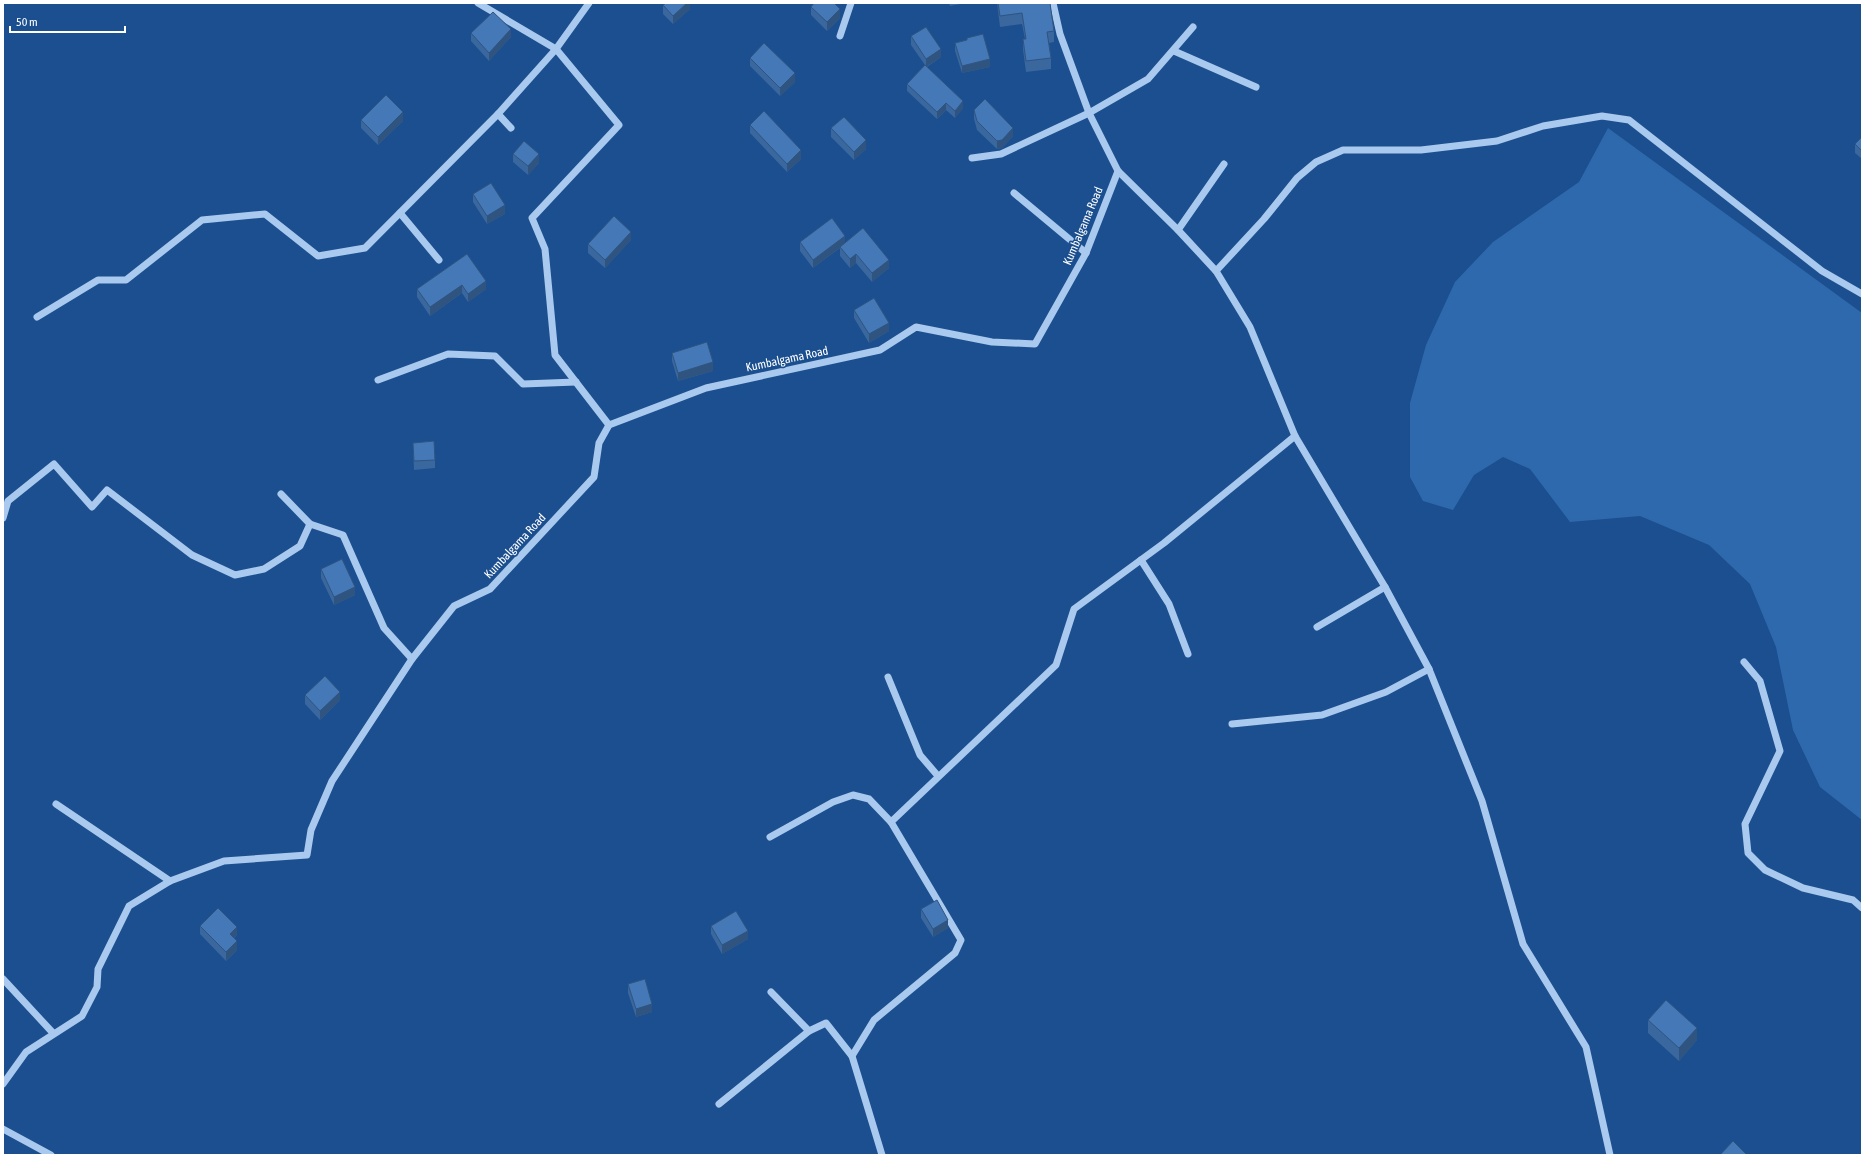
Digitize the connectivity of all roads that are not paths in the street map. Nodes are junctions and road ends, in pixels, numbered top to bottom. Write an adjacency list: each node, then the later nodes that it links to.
1 (478, 3): 7 (street)
2 (589, 3): 7 (street)
3 (852, 3): 6 (street)
4 (1053, 3): 10 (street)
5 (1193, 27): 8 (street)
6 (840, 36)
7 (556, 49): 11 (street); 25 (street)
8 (1174, 51): 9 (street); 10 (street)
9 (1256, 87)
10 (1089, 113): 13 (street); 15 (street)
11 (498, 114): 12 (street); 17 (street)
12 (511, 128)
13 (972, 158)
14 (1224, 164): 18 (street)
15 (1118, 171): 18 (street); 19 (street, Kumbalgama Road)
16 (1014, 193): 19 (street)
17 (400, 213): 20 (street); 23 (street)
18 (1178, 230): 21 (street)
19 (1086, 253): 26 (street, Kumbalgama Road)
20 (439, 260)
21 (1216, 271): 22 (street); 27 (street)
22 (1862, 294)
23 (37, 317)
24 (378, 380): 25 (street)
25 (576, 382): 26 (street)
26 (609, 425): 35 (street, Kumbalgama Road)
27 (1295, 436): 31 (street); 32 (street)
28 (281, 494): 30 (street)
29 (3, 518): 30 (street)
30 (310, 524): 35 (street)
31 (1141, 560): 34 (street); 40 (street)
32 (1385, 587): 33 (street); 37 (street)
33 (1317, 627)
34 (1188, 654)
35 (412, 659): 44 (street, Kumbalgama Road)
36 (1744, 662): 45 (street)
37 (1429, 669): 39 (street); 56 (street)
38 (888, 677): 40 (street)
39 (1232, 724)
40 (938, 776): 42 (street)
41 (56, 804): 44 (street)
42 (891, 822): 43 (street); 50 (street)
43 (770, 837)
44 (170, 881): 49 (street, Kumbalgama Road)
45 (1862, 908)
46 (3, 979): 49 (street)
47 (771, 992): 48 (street)
48 (810, 1031): 50 (street); 52 (street)
49 (53, 1033): 51 (street, Kumbalgama Road)
50 (852, 1056): 55 (street)
51 (3, 1084)
52 (719, 1104)
53 (3, 1129): 54 (street)
54 (51, 1155)
55 (882, 1155)
56 (1610, 1155)

